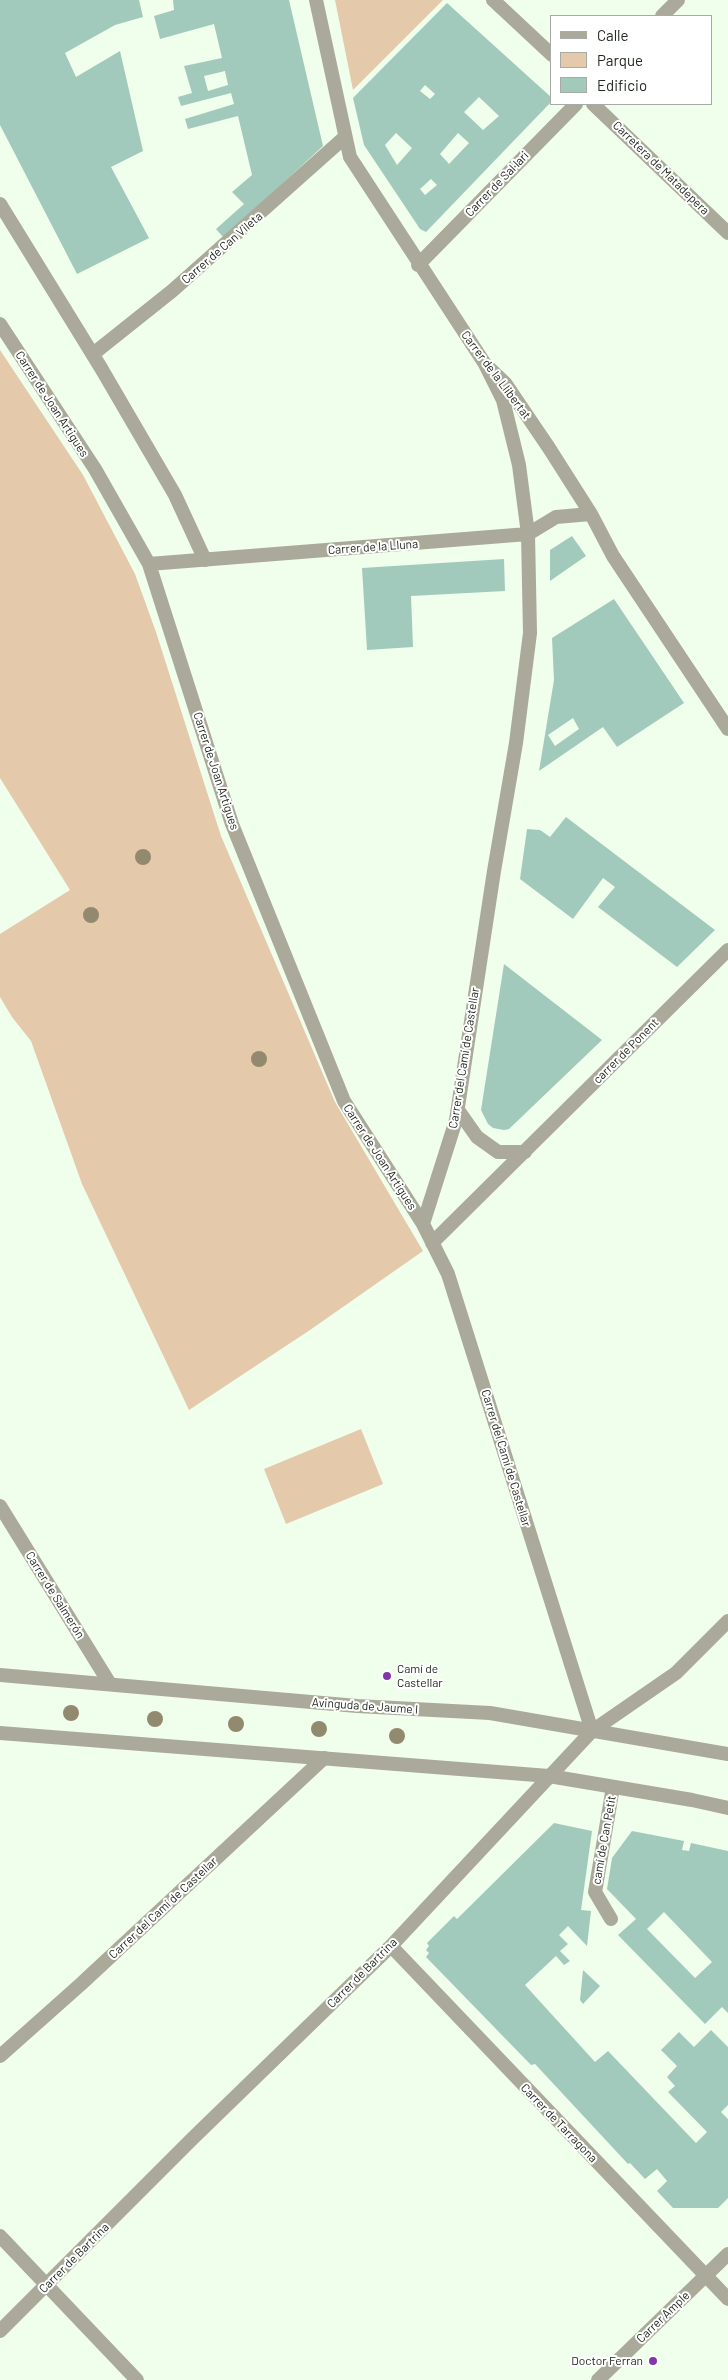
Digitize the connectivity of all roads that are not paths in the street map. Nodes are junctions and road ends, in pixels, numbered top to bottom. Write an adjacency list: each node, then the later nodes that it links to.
1 (316, 0): 8 (street, Carrer de la Llibertat)
2 (493, 0): 5 (street)
3 (678, 0): 4 (street)
4 (663, 15)
5 (550, 53)
6 (575, 105): 11 (street, Carrer de Sal·lari)
7 (594, 105): 10 (street, Carretera de Matadepera)
8 (345, 136): 11 (street, Carrer de la Llibertat); 13 (street, Carrer de Can Vileta)
9 (0, 204): 13 (street)
10 (728, 233)
11 (418, 265): 14 (street, Carrer de la Llibertat)
12 (0, 324): 18 (street, Carrer de Joan Artigues)
13 (93, 354): 17 (street)
14 (485, 364): 15 (street, Carrer de la Llibertat); 16 (street, Carrer del Camí de Castellar)
15 (592, 514): 16 (street, Carrer de la Lluna); 19 (street, Carrer de la Llibertat)
16 (528, 534): 17 (street, Carrer de la Lluna); 21 (street, Carrer del Camí de Castellar)
17 (204, 560): 18 (street, Carrer de la Lluna)
18 (149, 564): 23 (street, Carrer de Joan Artigues)
19 (728, 729)
20 (728, 950): 22 (street, carrer de Ponent)
21 (458, 1110): 22 (street); 23 (street, Carrer del Camí de Castellar)
22 (525, 1152): 24 (street, carrer de Ponent)
23 (423, 1224): 24 (street, Carrer del Camí de Castellar)
24 (432, 1243): 29 (street, Carrer del Camí de Castellar)
25 (0, 1506): 28 (street, Carrer de Salmerón)
26 (728, 1621): 29 (street, Carrer de Bartrina)
27 (0, 1675): 28 (street, Avinguda de Jaume I)
28 (110, 1684): 29 (street, Avinguda de Jaume I)
29 (592, 1731): 31 (street, Avinguda de Jaume I); 33 (street, Carrer de Bartrina)
30 (0, 1733): 32 (street)
31 (728, 1754)
32 (324, 1758): 33 (street); 38 (street, Carrer del Camí de Castellar)
33 (549, 1776): 34 (street); 37 (street, Carrer de Bartrina)
34 (614, 1787): 35 (street); 36 (street, camí de Can Petit)
35 (728, 1808)
36 (611, 1918)
37 (391, 1946): 41 (street, Carrer de Tarragona); 42 (street, Carrer de Bartrina)
38 (0, 2056)
39 (0, 2236): 42 (street)
40 (728, 2254): 41 (street, Carrer Ample)
41 (705, 2276): 43 (street, Carrer de Tarragona); 46 (street, Carrer Ample)
42 (48, 2285): 44 (street, Carrer de Bartrina); 45 (street)
43 (728, 2299)
44 (0, 2331)
45 (138, 2380)
46 (598, 2380)

